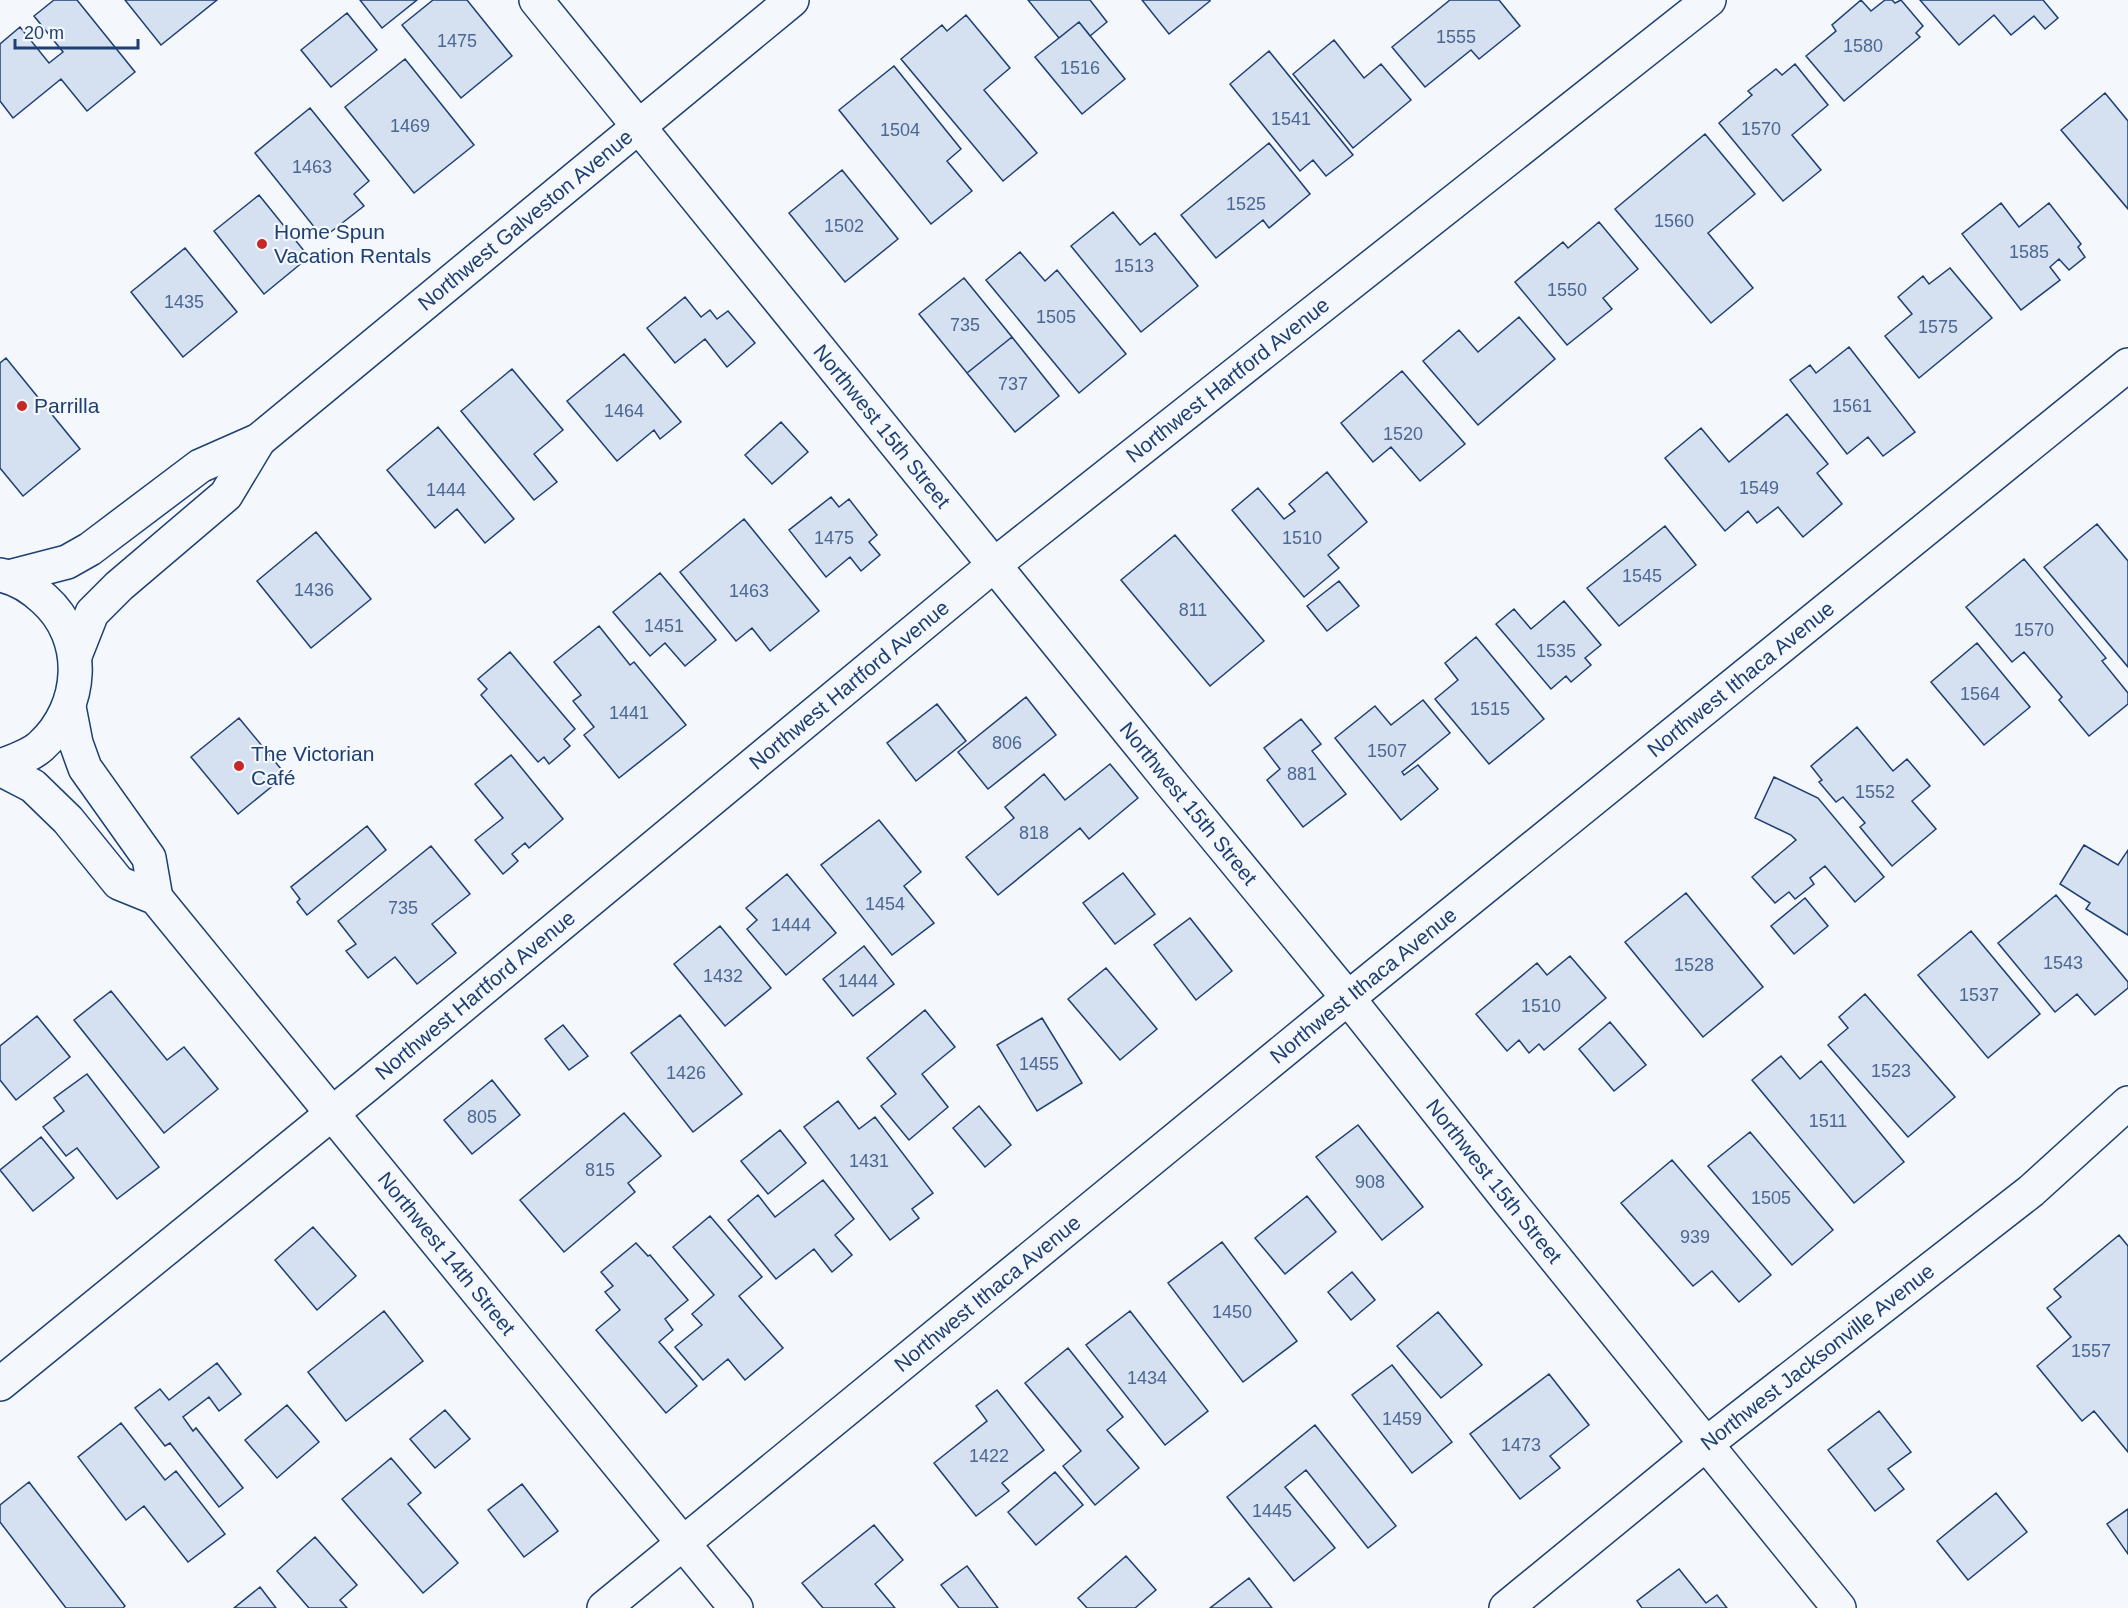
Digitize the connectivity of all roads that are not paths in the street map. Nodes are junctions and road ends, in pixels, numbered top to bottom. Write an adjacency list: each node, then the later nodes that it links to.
1 (536, 0): 4 (street, Northwest 15th Street)
2 (792, 0): 4 (street, Northwest Galveston Avenue)
3 (1709, 0): 7 (street, Northwest Hartford Avenue)
4 (639, 128): 6 (street, Northwest Galveston Avenue); 7 (street, Northwest 15th Street)
5 (2128, 365): 13 (street, Northwest Ithaca Avenue)
6 (259, 440): 8 (street, Northwest Galveston Avenue); 9 (street, Northwest Galveston Avenue)
7 (994, 565): 13 (street, Northwest 15th Street); 15 (street, Northwest Hartford Avenue)
8 (4, 576): 9 (street)
9 (75, 656): 10 (street)
10 (69, 706): 11 (street); 12 (street, Northwest 14th Street)
11 (0, 767): 12 (street, Northwest 14th Street)
12 (156, 898): 15 (street, Northwest 14th Street)
13 (1348, 998): 17 (street, Northwest 15th Street); 18 (street, Northwest Ithaca Avenue)
14 (2128, 1103): 17 (street, Northwest Jacksonville Avenue)
15 (332, 1113): 16 (street, Northwest Hartford Avenue); 18 (street, Northwest 14th Street)
16 (0, 1384)
17 (1706, 1444): 21 (street, Northwest Jacksonville Avenue); 22 (street, Northwest 15th Street)
18 (683, 1542): 19 (street, Northwest Ithaca Avenue); 20 (street, Northwest 14th Street)
19 (604, 1608)
20 (736, 1608)
21 (1506, 1608)
22 (1839, 1608)

